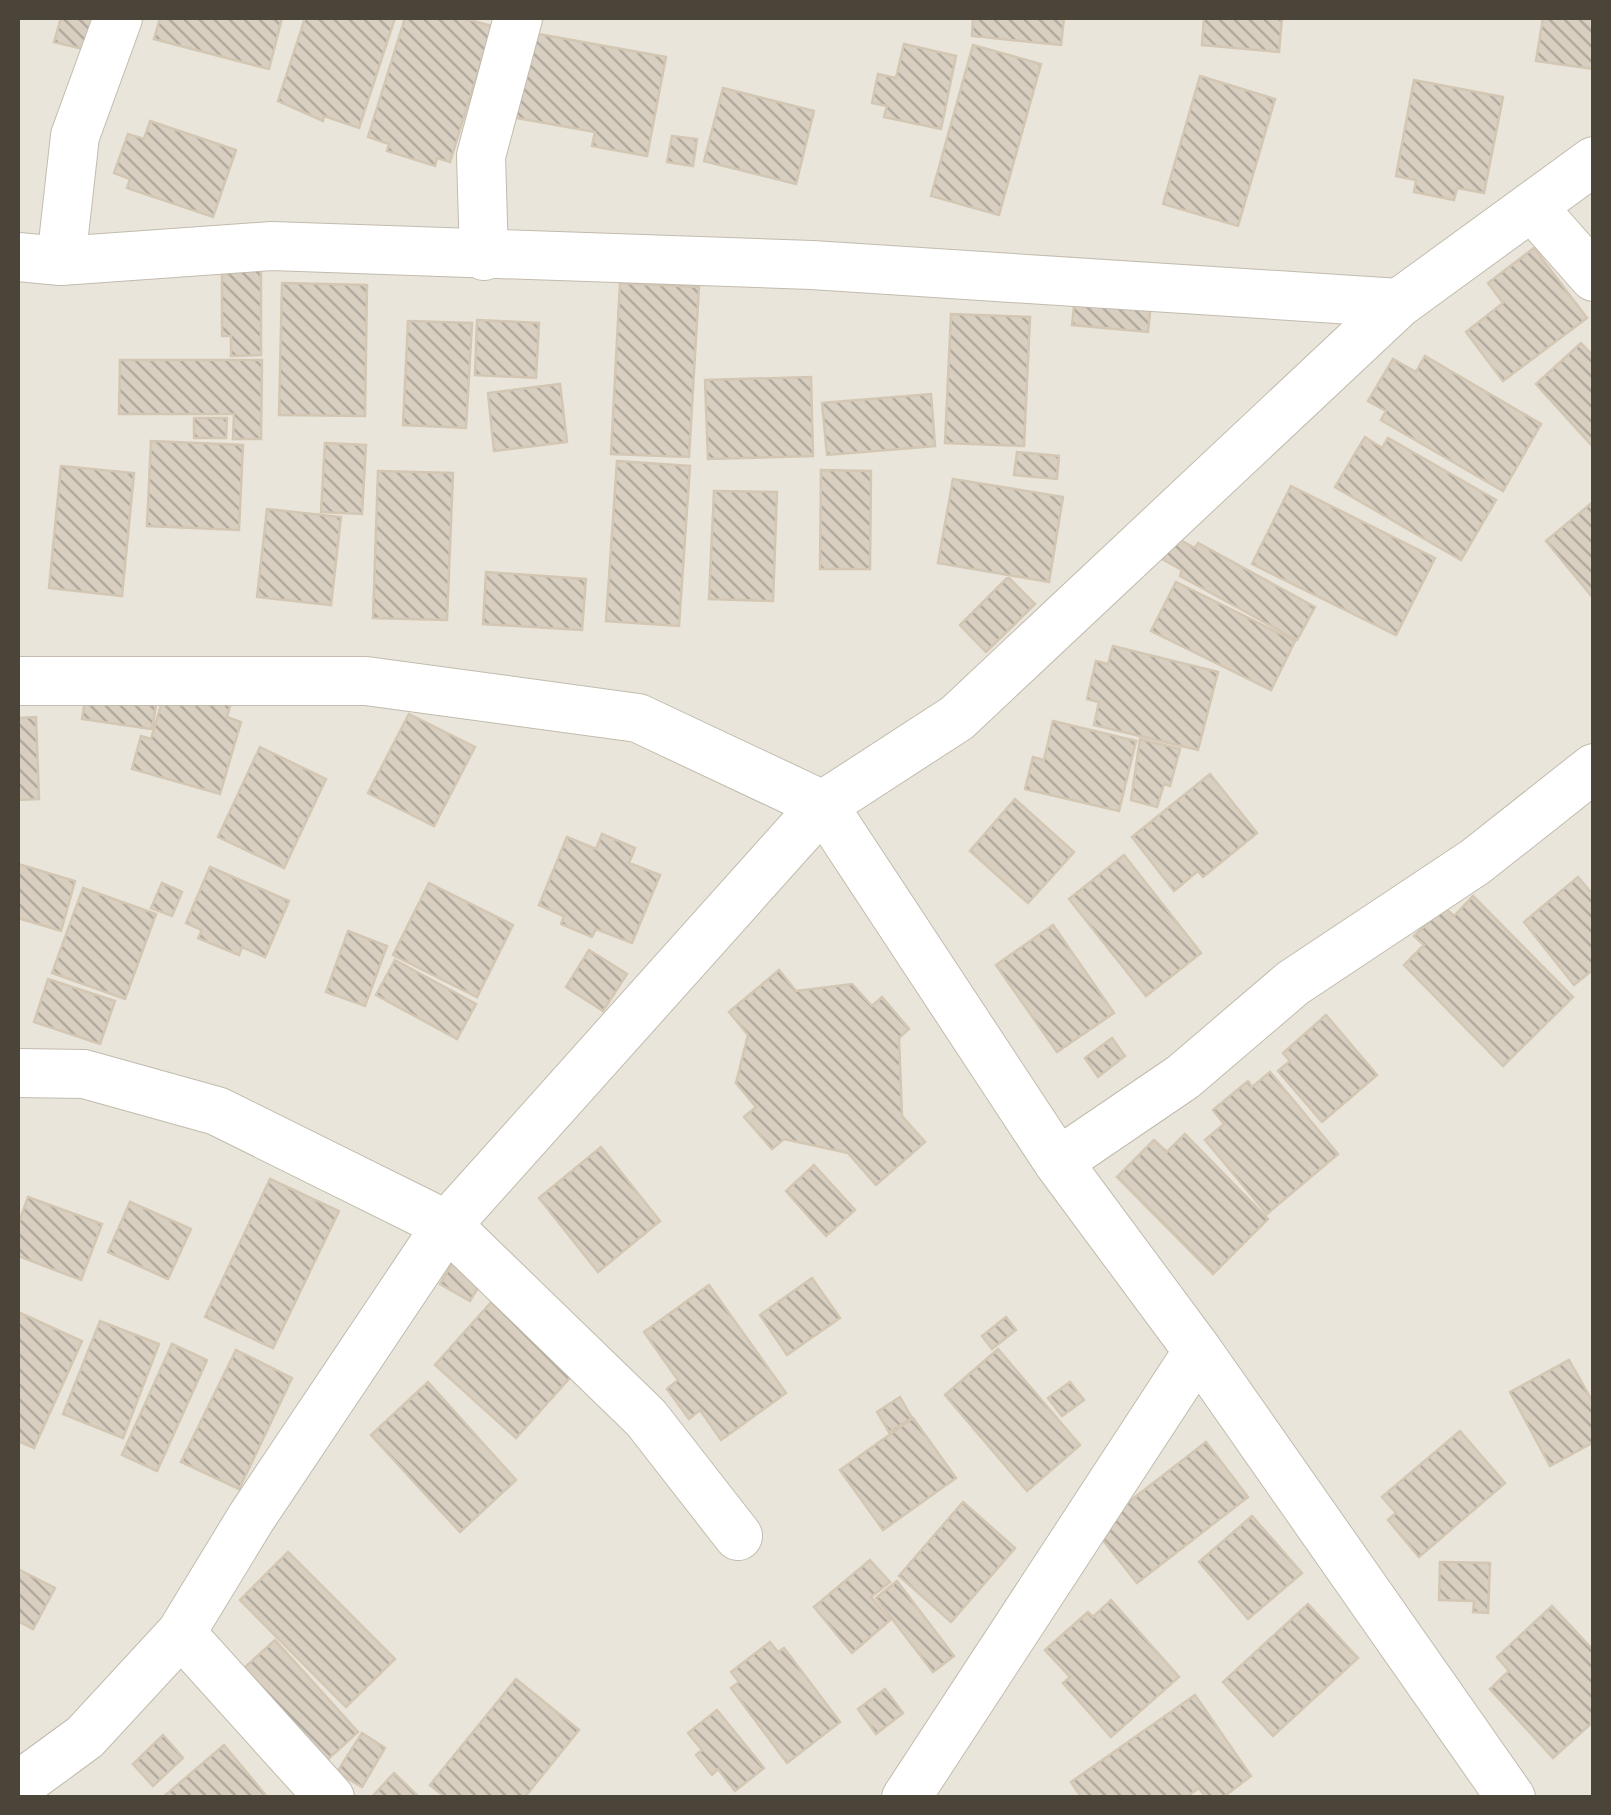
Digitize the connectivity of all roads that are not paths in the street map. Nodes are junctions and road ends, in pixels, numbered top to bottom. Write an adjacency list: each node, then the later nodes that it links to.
1 (118, 18): 6 (street)
2 (518, 18): 5 (street)
3 (1594, 160): 4 (street)
4 (1532, 208): 7 (street); 8 (street)
5 (484, 256): 6 (street); 8 (street)
6 (39, 259)
7 (1594, 277)
8 (1399, 303): 11 (street)
9 (18, 681): 11 (street)
10 (1594, 768): 13 (street)
11 (823, 805): 13 (street); 14 (street)
12 (18, 1073): 14 (street)
13 (1058, 1162): 15 (street)
14 (447, 1226): 16 (street); 17 (street)
15 (1198, 1351): 20 (street); 21 (street)
16 (738, 1536)
17 (180, 1633): 18 (street); 19 (street)
18 (18, 1786)
19 (330, 1798)
20 (906, 1798)
21 (1511, 1798)

